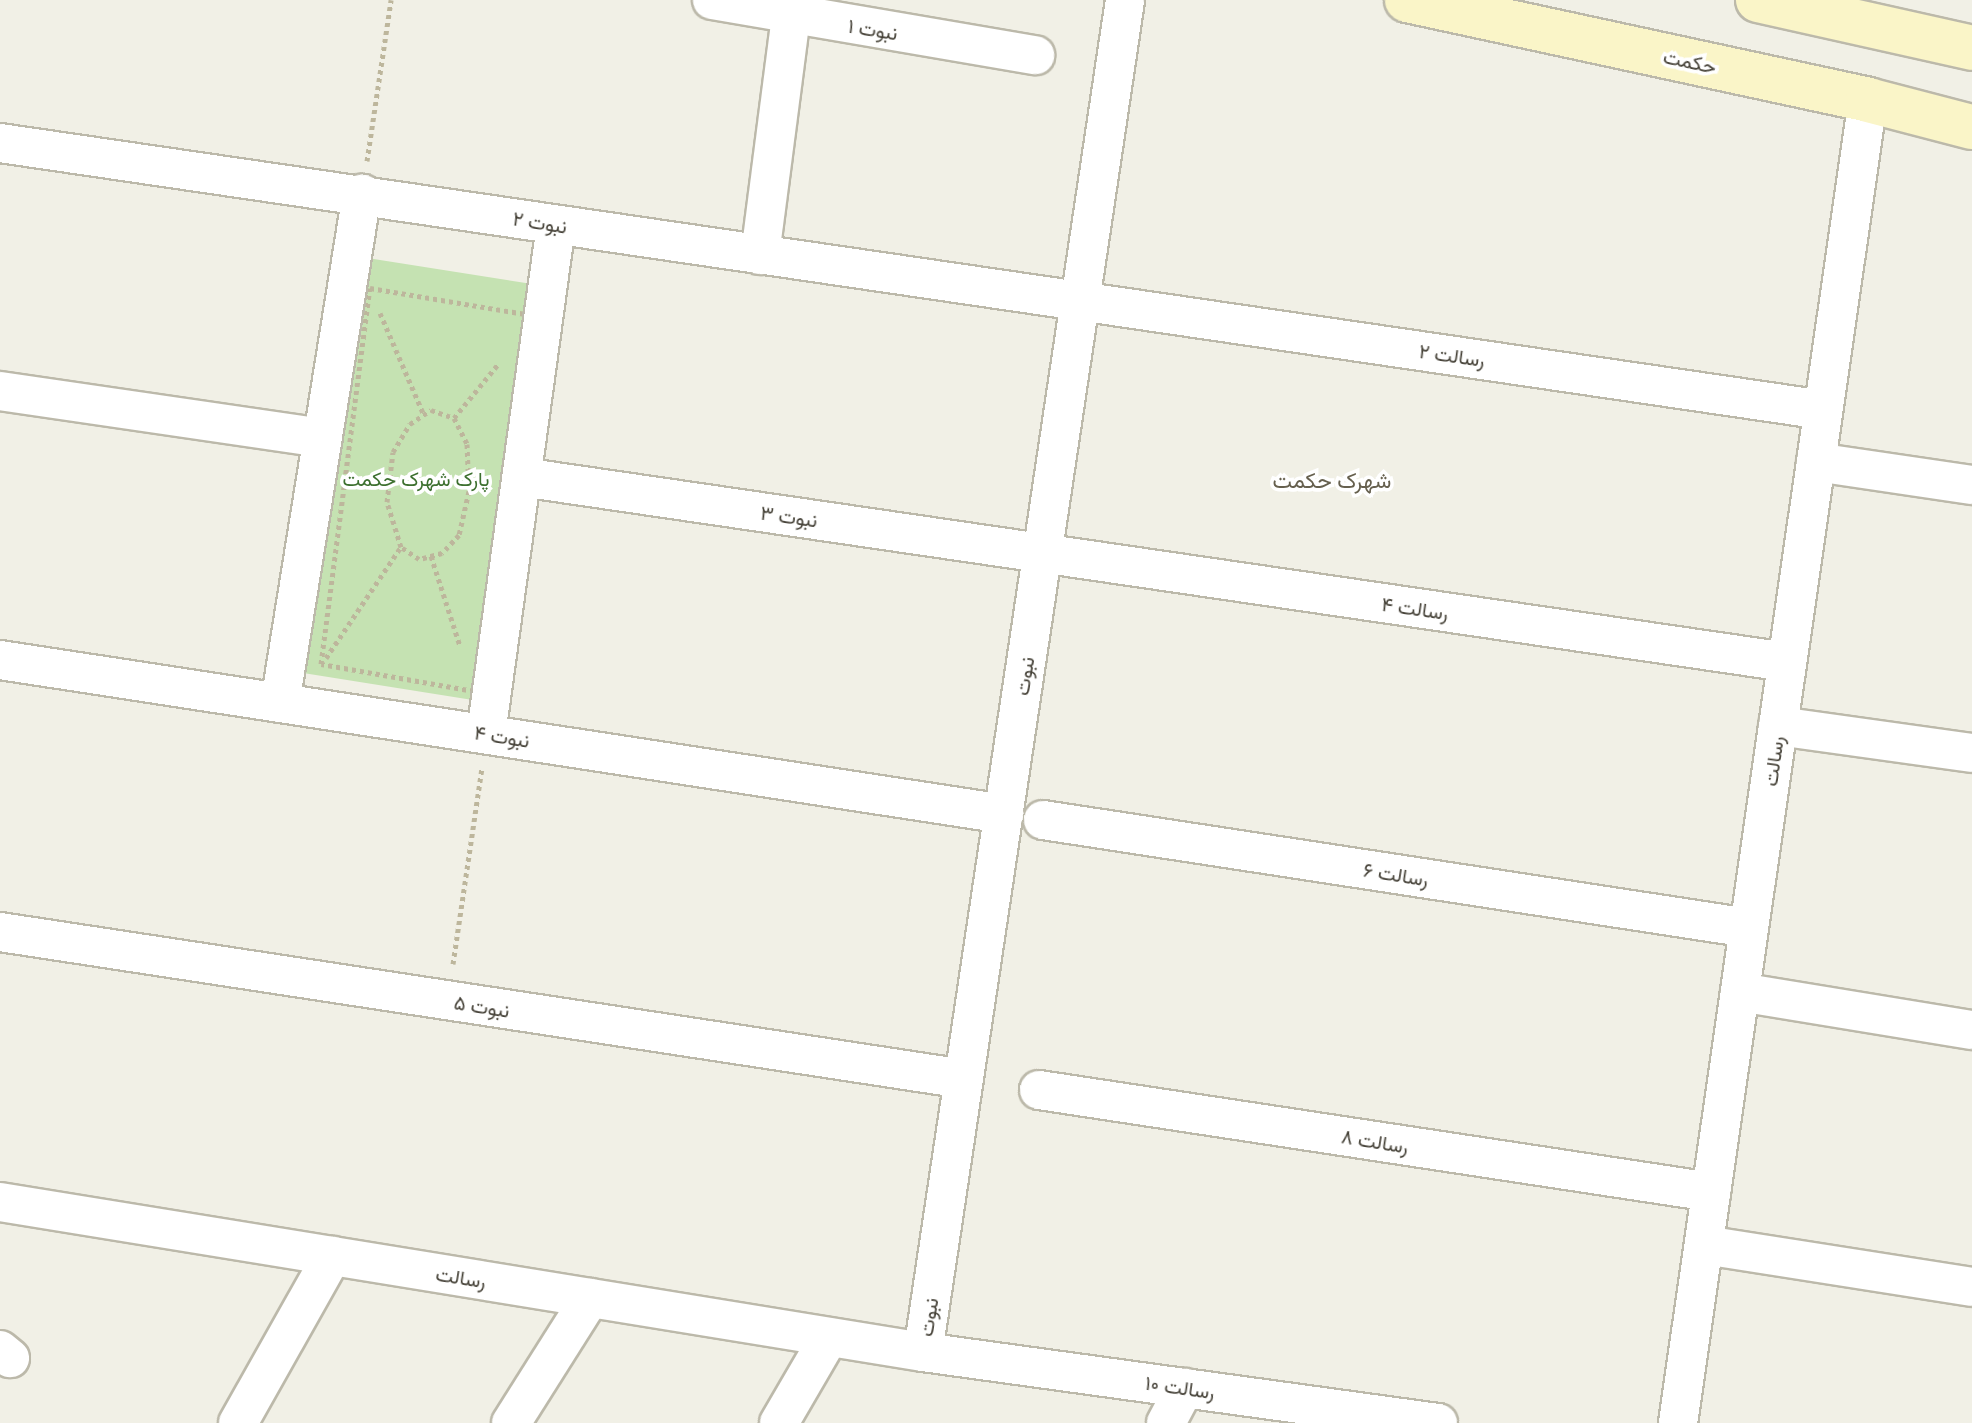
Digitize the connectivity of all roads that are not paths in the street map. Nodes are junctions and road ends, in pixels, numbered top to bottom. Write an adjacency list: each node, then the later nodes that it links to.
1 (712, 0): 5 (street, نبوت ۱)
2 (1125, 0): 14 (street, نبوت)
3 (1407, 0): 8 (street, حکمت)
4 (1758, 0): 6 (street)
5 (791, 16): 7 (street, نبوت ۱); 13 (street)
6 (1972, 48)
7 (1035, 55)
8 (1868, 100): 9 (street, حکمت); 16 (street, رسالت)
9 (1972, 127)
10 (0, 143): 11 (street, نبوت ۲)
11 (362, 194): 12 (street, نبوت ۲); 17 (street)
12 (556, 225): 13 (street, نبوت ۲); 26 (street)
13 (760, 255): 14 (street, نبوت ۲)
14 (1080, 301): 16 (street, رسالت ۲); 21 (street, نبوت)
15 (0, 391): 17 (street)
16 (1823, 410): 18 (street, رسالت)
17 (322, 438): 24 (street)
18 (1816, 462): 20 (street); 23 (street, رسالت)
19 (535, 479): 21 (street, نبوت ۳)
20 (1972, 485)
21 (1043, 553): 23 (street, رسالت ۴); 28 (street, نبوت)
22 (0, 660): 24 (street, نبوت ۴)
23 (1787, 662): 25 (street, رسالت)
24 (280, 703): 26 (street, نبوت ۴)
25 (1778, 726): 27 (street); 30 (street, رسالت)
26 (486, 734): 28 (street, نبوت ۴)
27 (1972, 753)
28 (1004, 814): 34 (street, نبوت)
29 (1043, 820): 30 (street, رسالت ۶)
30 (1749, 928): 32 (street, رسالت)
31 (0, 932): 34 (street, نبوت ۵)
32 (1740, 992): 33 (street); 36 (street, رسالت)
33 (1972, 1030)
34 (964, 1079): 43 (street, نبوت)
35 (1039, 1090): 36 (street, رسالت ۸)
36 (1711, 1192): 38 (street, رسالت)
37 (0, 1202): 39 (street, رسالت)
38 (1704, 1245): 40 (street); 50 (street, رسالت)
39 (332, 1256): 41 (street, رسالت); 45 (street)
40 (1972, 1287)
41 (590, 1298): 42 (street, رسالت); 46 (street)
42 (829, 1337): 43 (street, رسالت); 47 (street)
43 (923, 1352): 44 (street, رسالت ۱۰)
44 (1185, 1388): 48 (street); 49 (street, رسالت ۱۰)
45 (238, 1423)
46 (511, 1423)
47 (779, 1423)
48 (1166, 1423)
49 (1438, 1423)
50 (1678, 1423)

